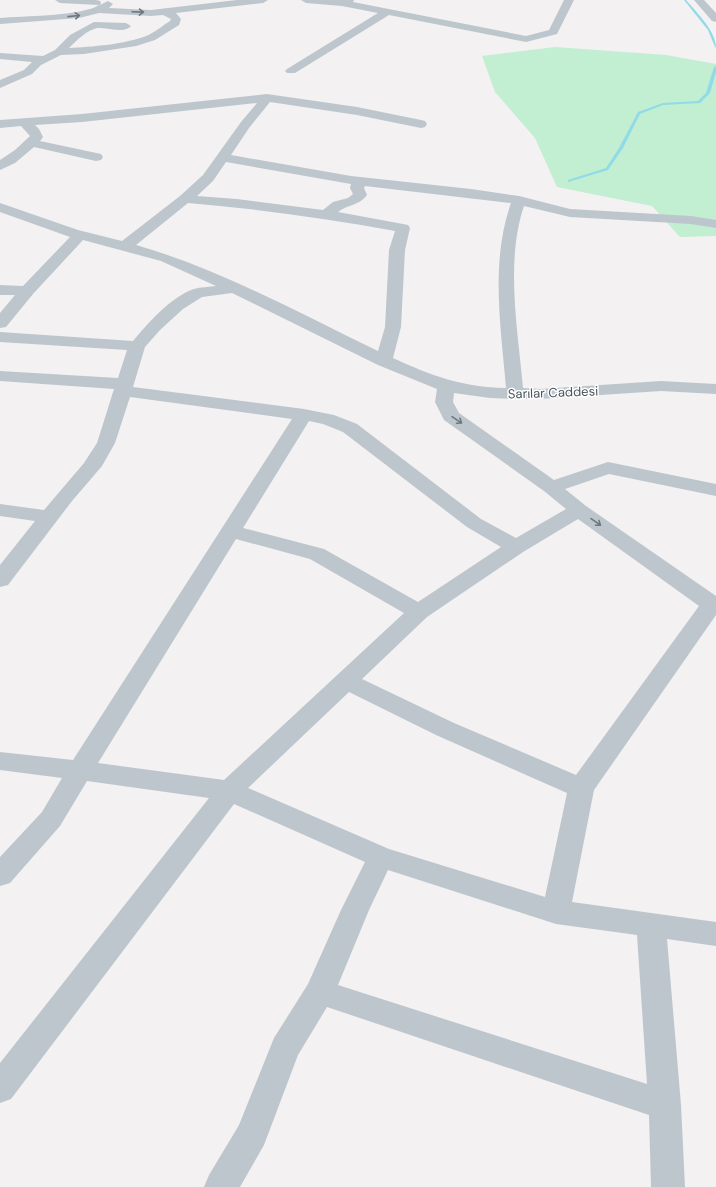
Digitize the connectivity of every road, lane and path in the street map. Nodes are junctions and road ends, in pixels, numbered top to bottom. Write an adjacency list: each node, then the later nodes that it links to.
1 (68, 0): 6 (street); 12 (street)
2 (261, 0): 11 (street)
3 (306, 0): 8 (street)
4 (569, 0): 10 (street)
5 (699, 0): 13 (street)
6 (111, 2): 7 (street); 9 (street)
7 (137, 2)
8 (346, 2): 10 (street)
9 (96, 11): 11 (street, one-way to 11); 12 (street, one-way to 9); 15 (street)
10 (388, 11): 21 (street)
11 (166, 12): 16 (street)
12 (49, 18): 14 (street); 17 (street)
13 (716, 19)
14 (0, 21)
15 (94, 25): 16 (street); 18 (street)
16 (168, 28): 18 (street)
17 (26, 30)
18 (59, 52): 20 (street)
19 (0, 56): 20 (street)
20 (44, 59): 22 (street)
21 (291, 71)
22 (0, 84)
23 (267, 98): 24 (street); 26 (street); 29 (street)
24 (24, 122): 25 (street); 27 (street)
25 (0, 124)
26 (421, 124)
27 (32, 143): 28 (street); 30 (street)
28 (96, 157)
29 (222, 157): 31 (street); 32 (street)
30 (0, 166)
31 (359, 181): 33 (street); 35 (street)
32 (185, 199): 35 (street); 38 (street)
33 (519, 200): 36 (street); 52 (street)
34 (0, 207): 37 (street, Sarılar Caddesi)
35 (326, 214): 45 (street)
36 (716, 224)
37 (80, 235): 38 (street, Sarılar Caddesi); 41 (street)
38 (125, 246): 39 (street, Sarılar Caddesi)
39 (234, 288): 44 (street); 45 (street, Sarılar Caddesi)
40 (0, 290): 41 (street)
41 (27, 291): 42 (street)
42 (0, 323)
43 (0, 337): 44 (street)
44 (137, 346): 50 (street)
45 (384, 360): 48 (street, Sarılar Caddesi)
46 (716, 374): 49 (street, Sarılar Caddesi)
47 (0, 376): 50 (street)
48 (446, 386): 52 (street, Sarılar Caddesi); 54 (street, one-way to 54)
49 (661, 386): 51 (street, Sarılar Caddesi); 52 (street, Sarılar Caddesi)
50 (125, 388): 53 (street); 58 (street)
51 (716, 389)
52 (515, 394)
53 (304, 415): 59 (street); 60 (street)
54 (552, 487): 55 (street); 57 (street)
55 (716, 490)
56 (0, 510): 58 (street)
57 (579, 510): 60 (street); 62 (street, one-way to 62)
58 (50, 517): 61 (street)
59 (231, 531): 63 (street); 66 (street)
60 (516, 547): 63 (street)
61 (0, 580)
62 (714, 605): 67 (street)
63 (419, 612): 64 (street)
64 (346, 681): 67 (street); 68 (street)
65 (0, 761): 66 (street)
66 (80, 770): 68 (street); 70 (street)
67 (581, 788): 71 (street)
68 (229, 791): 69 (street); 75 (street)
69 (381, 857): 71 (street); 74 (street)
70 (0, 876)
71 (556, 912): 72 (street)
72 (651, 924): 73 (street); 76 (street)
73 (716, 934)
74 (320, 992): 76 (street); 77 (street)
75 (0, 1088)
76 (665, 1104): 78 (street)
77 (221, 1187)
78 (668, 1187)

